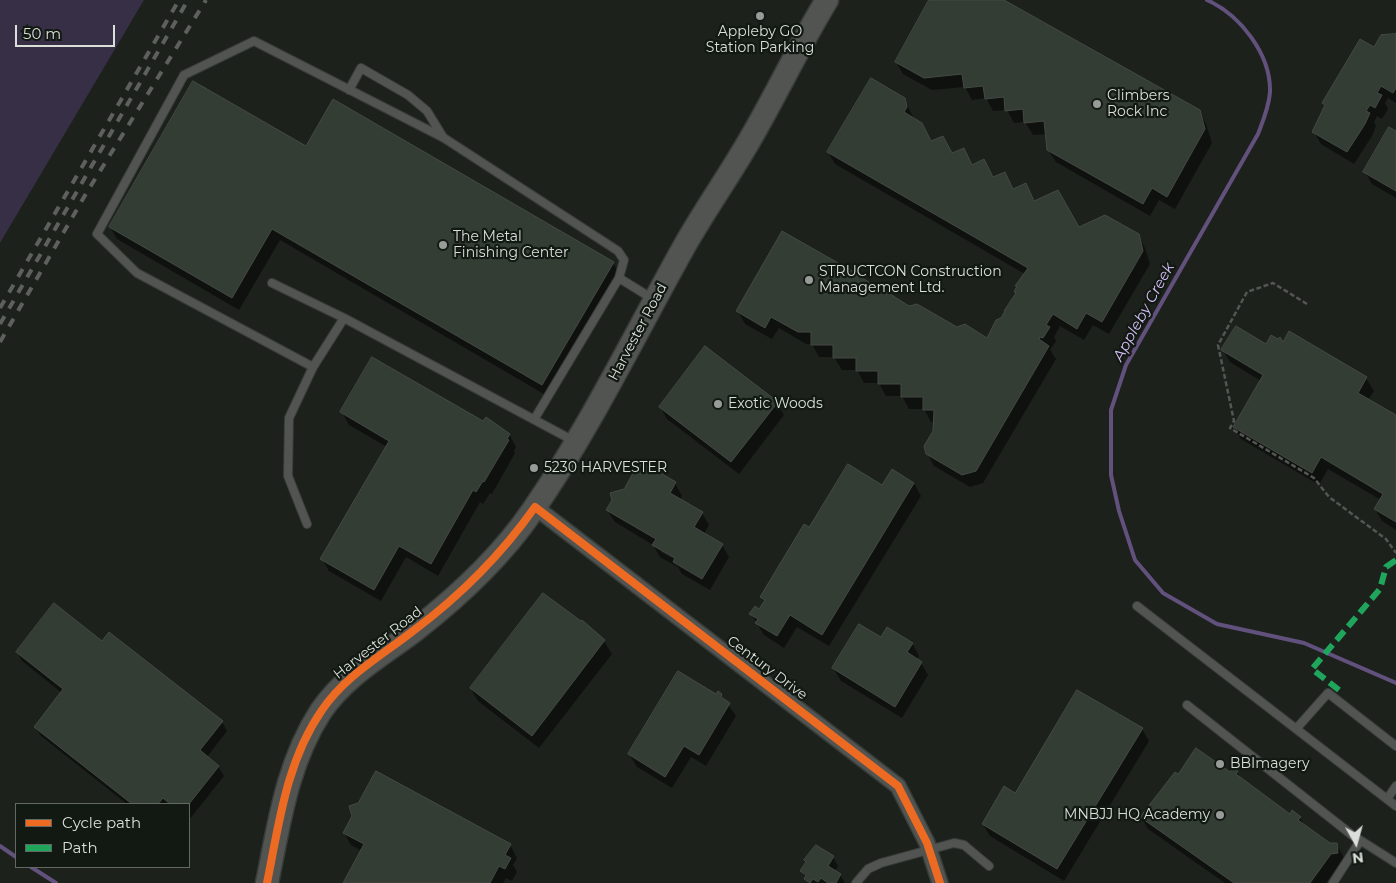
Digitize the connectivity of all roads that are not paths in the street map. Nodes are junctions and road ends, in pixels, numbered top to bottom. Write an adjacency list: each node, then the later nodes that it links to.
1 (827, 0): 6 (main road, Harvester Road)
2 (349, 90): 3 (lane); 3 (lane); 8 (lane)
3 (444, 138): 4 (lane)
4 (619, 278): 6 (lane); 9 (lane)
5 (272, 283): 7 (lane)
6 (655, 300): 10 (main road, Harvester Road)
7 (344, 318): 8 (lane); 9 (lane)
8 (313, 367): 12 (lane)
9 (535, 418): 10 (lane)
10 (576, 442): 11 (main road, Harvester Road)
11 (535, 507): 21 (street, Century Drive); 24 (main road, Harvester Road)
12 (307, 524)
13 (1137, 606): 15 (lane)
14 (1187, 705): 20 (lane)
15 (1296, 729): 16 (lane); 18 (lane)
16 (1396, 746)
17 (1396, 786): 18 (lane)
18 (1387, 799): 19 (lane)
19 (1396, 806)
20 (1360, 841): 22 (lane); 27 (lane)
21 (929, 849): 23 (lane); 25 (lane); 26 (street, Century Drive)
22 (1396, 864)
23 (989, 866)
24 (267, 883)
25 (856, 883)
26 (940, 883)
27 (1333, 883)

